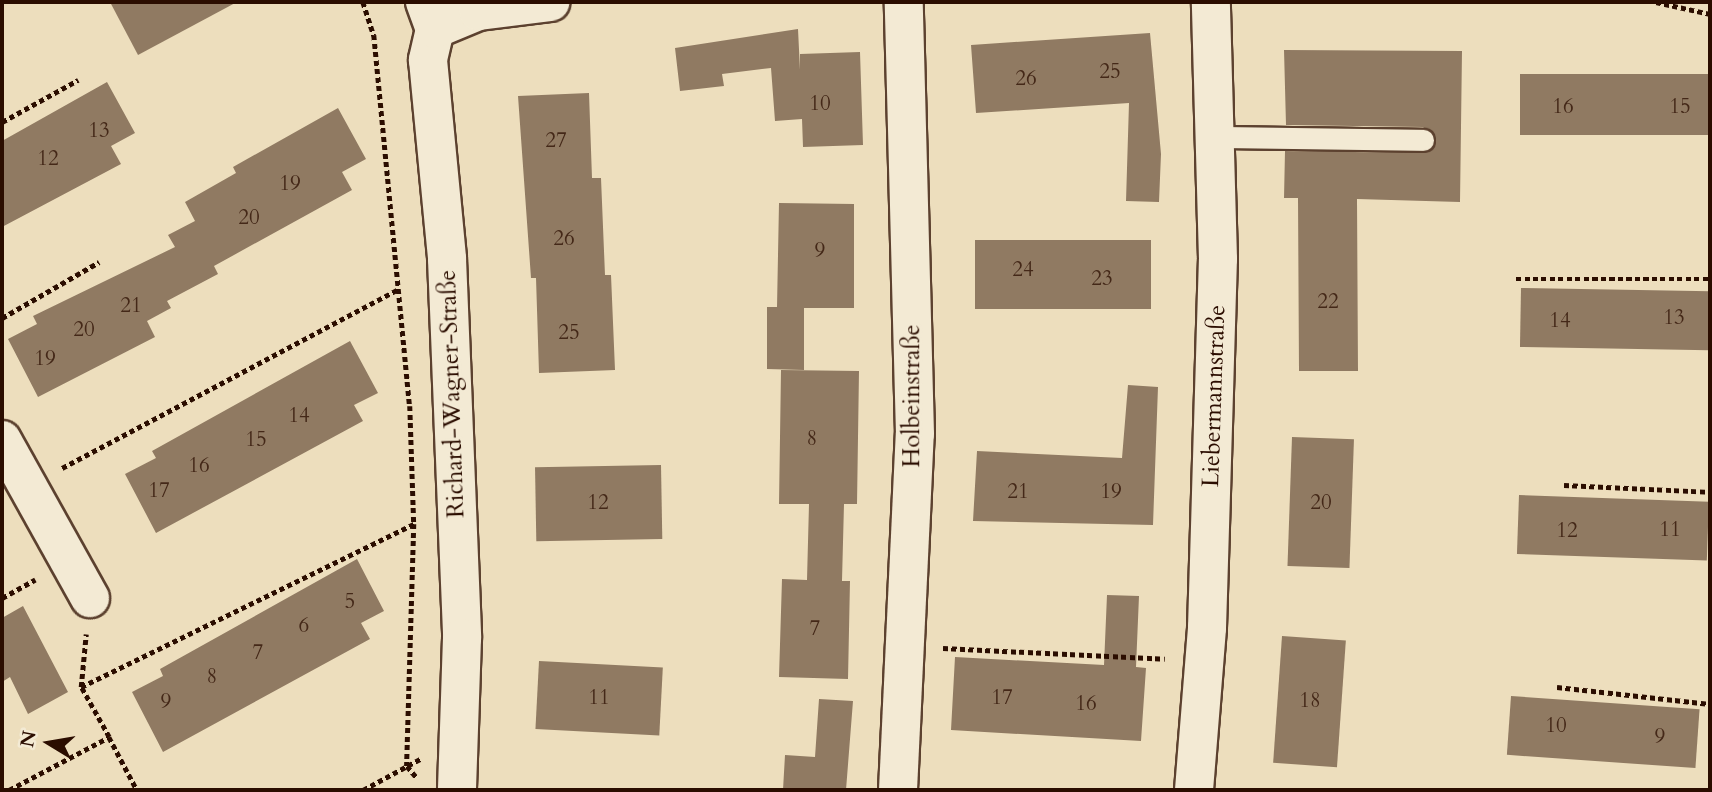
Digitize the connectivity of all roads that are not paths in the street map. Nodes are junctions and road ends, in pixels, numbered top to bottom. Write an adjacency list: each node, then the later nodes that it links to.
1 (550, 2): 4 (street)
2 (904, 2): 10 (street, Holbeinstraße)
3 (1211, 2): 5 (street, Liebermannstraße)
4 (430, 15): 9 (street, Richard-Wagner-Straße)
5 (1215, 137): 6 (lane); 11 (street, Liebermannstraße)
6 (1423, 140)
7 (2, 440): 8 (street)
8 (90, 598)
9 (457, 790)
10 (898, 790)
11 (1194, 790)

